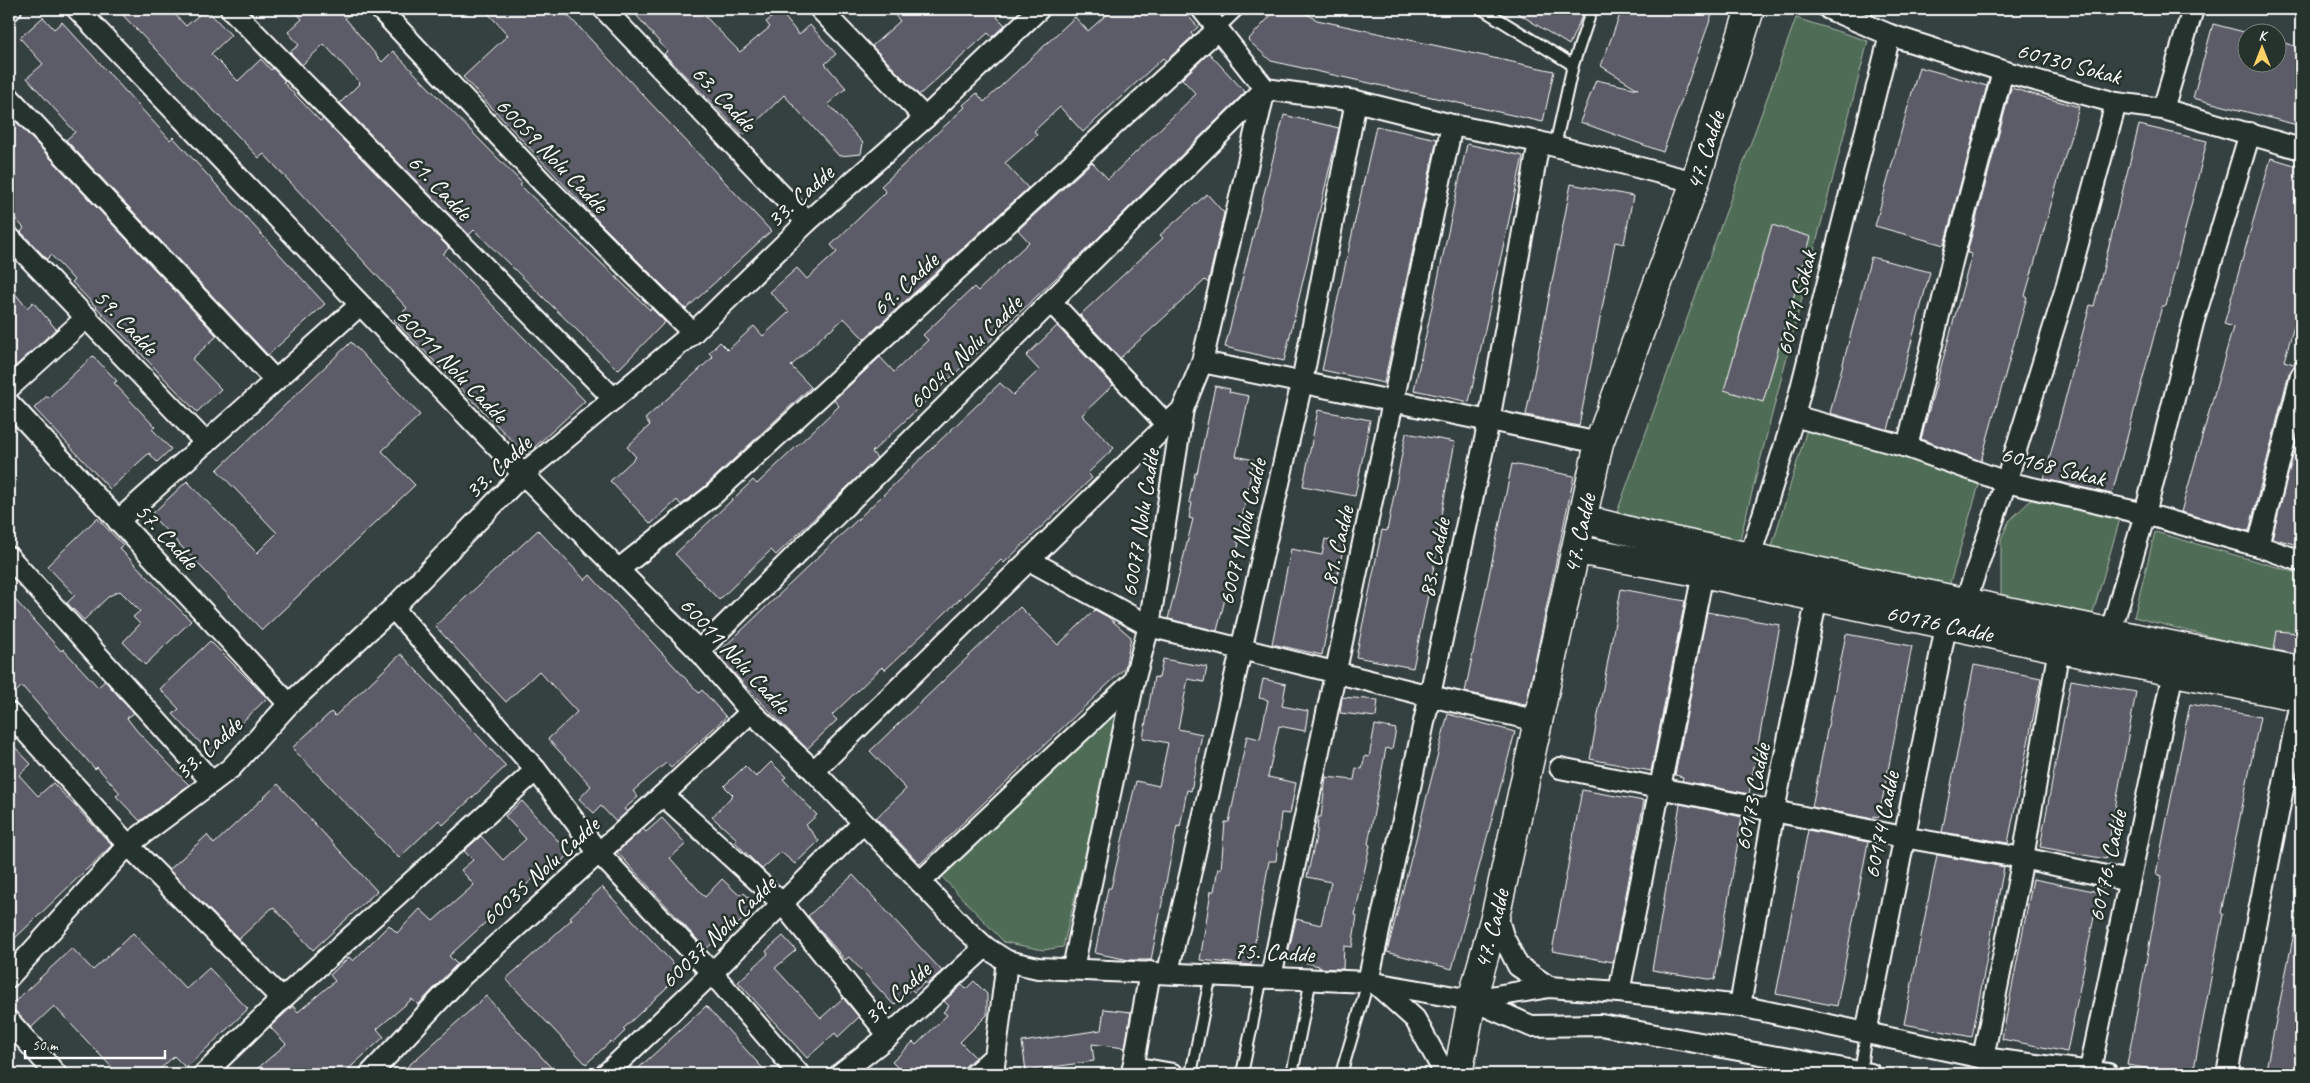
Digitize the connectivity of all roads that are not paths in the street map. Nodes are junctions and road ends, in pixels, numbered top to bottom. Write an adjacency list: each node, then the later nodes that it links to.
1 (77, 9): 32 (street, 60011 Nolu Cadde)
2 (231, 9): 40 (street, 61. Cadde)
3 (380, 9): 34 (street, 60059 Nolu Cadde)
4 (604, 9): 29 (street, 63. Cadde)
5 (820, 9): 23 (street)
6 (1202, 9): 14 (street)
7 (1239, 9): 14 (lane)
8 (1482, 9): 16 (lane)
9 (1592, 9): 16 (lane)
10 (1750, 9): 28 (street, 47. Cadde)
11 (1829, 9): 15 (street, 60130 Sokak)
12 (2193, 9): 22 (street)
13 (1033, 11): 23 (street, 33. Cadde)
14 (1218, 29): 18 (street); 60 (street, 69. Cadde)
15 (1890, 35): 17 (street, 60130 Sokak); 44 (street, 60171 Sokak)
16 (1573, 65): 26 (lane)
17 (2003, 71): 21 (street, 60130 Sokak); 49 (street)
18 (1265, 89): 20 (street); 31 (street, 60049 Nolu Cadde); 35 (street, 60077 Nolu Cadde)
19 (9, 97): 37 (street)
20 (1356, 101): 24 (street); 38 (street, 60079 Nolu Cadde)
21 (2116, 103): 22 (street, 60130 Sokak); 51 (street)
22 (2163, 110): 25 (street, 60130 Sokak)
23 (925, 118): 29 (street, 33. Cadde)
24 (1452, 125): 26 (street); 41 (street, 81. Cadde)
25 (2250, 133): 27 (street, 60130 Sokak); 52 (street)
26 (1547, 144): 28 (street); 45 (street, 83. Cadde)
27 (2301, 149)
28 (1695, 182): 48 (street, 47. Cadde)
29 (807, 222): 34 (street, 33. Cadde)
30 (9, 237): 33 (street, 59. Cadde)
31 (1050, 302): 46 (street); 71 (street, 60049 Nolu Cadde)
32 (360, 305): 37 (street); 50 (street, 60011 Nolu Cadde)
33 (87, 317): 39 (street); 47 (street, 59. Cadde)
34 (692, 333): 40 (street, 33. Cadde)
35 (1202, 362): 38 (street); 43 (street, 60077 Nolu Cadde)
36 (2301, 376): 55 (street)
37 (275, 380): 47 (street)
38 (1302, 382): 41 (street); 69 (street, 60079 Nolu Cadde)
39 (9, 388)
40 (614, 399): 50 (street, 33. Cadde)
41 (1395, 401): 45 (street); 73 (street, 81. Cadde)
42 (9, 403): 54 (street, 57. Cadde)
43 (1183, 409): 46 (street); 66 (street, 60077 Nolu Cadde)
44 (1794, 416): 49 (street, 60168 Sokak); 61 (street, 60171 Sokak)
45 (1490, 421): 48 (street); 76 (street, 83. Cadde)
46 (1166, 425): 58 (street)
47 (206, 442): 54 (street)
48 (1599, 443): 53 (street, 47. Cadde)
49 (1907, 447): 51 (street, 60168 Sokak)
50 (523, 474): 60 (street, 60011 Nolu Cadde); 65 (street, 33. Cadde)
51 (2006, 482): 52 (street, 60168 Sokak); 64 (street)
52 (2145, 514): 55 (street, 60168 Sokak); 68 (street)
53 (1582, 519): 56 (street, 47. Cadde); 61 (street)
54 (118, 521): 78 (street, 57. Cadde)
55 (2258, 546): 59 (street, 60168 Sokak)
56 (1577, 550): 62 (street, 60176 Cadde); 81 (street, 47. Cadde)
57 (9, 557): 85 (street)
58 (1029, 560): 66 (street); 84 (street)
59 (2301, 561)
60 (619, 569): 71 (street, 60011 Nolu Cadde)
61 (1746, 569): 62 (street, 60176 Cadde); 63 (street, 60176 Cadde); 64 (street)
62 (1703, 573): 86 (street)
63 (1817, 597): 67 (street, 60176 Cadde); 88 (street, 60173 Cadde)
64 (1965, 602): 68 (street)
65 (393, 608): 78 (street, 33. Cadde); 83 (street)
66 (1149, 626): 69 (street); 75 (street, 60077 Nolu Cadde)
67 (1946, 626): 70 (street, 60176 Cadde); 90 (street, 60174 Cadde)
68 (2106, 645): 70 (street, 60176 Cadde); 72 (street); 74 (street, 60176 Cadde)
69 (1242, 648): 73 (street); 101 (street, 60079 Nolu Cadde)
70 (2058, 648): 93 (street)
71 (699, 651): 79 (street, 60011 Nolu Cadde)
72 (2301, 670)
73 (1334, 672): 76 (street); 105 (street, 81. Cadde)
74 (2172, 672): 77 (street, 60176 Cadde); 94 (street, 60176. Cadde)
75 (1134, 682): 95 (street); 100 (street, 60077 Nolu Cadde)
76 (1430, 696): 81 (street); 107 (street, 83. Cadde)
77 (2301, 697): 135 (street)
78 (288, 704): 85 (street, 33. Cadde)
79 (751, 712): 84 (street, 60011 Nolu Cadde); 87 (street, 60035 Nolu Cadde)
80 (9, 713): 91 (street)
81 (1539, 721): 97 (street, 47. Cadde)
82 (1560, 768): 86 (street)
83 (536, 770): 92 (street); 110 (street)
84 (814, 771): 89 (street, 60011 Nolu Cadde)
85 (212, 782): 91 (street, 33. Cadde)
86 (1660, 788): 88 (street); 109 (street)
87 (663, 795): 92 (street, 60035 Nolu Cadde); 96 (street)
88 (1774, 810): 90 (street); 112 (street, 60173 Cadde)
89 (863, 823): 95 (street, 60011 Nolu Cadde); 96 (street, 60037 Nolu Cadde)
90 (1903, 838): 93 (street); 114 (street, 60174 Cadde)
91 (128, 845): 104 (street, 33. Cadde); 110 (street)
92 (598, 852): 102 (street); 122 (street, 60035 Nolu Cadde)
93 (2023, 858): 94 (street); 116 (street)
94 (2129, 881): 119 (street, 60176. Cadde)
95 (920, 882): 98 (street, 60011 Nolu Cadde)
96 (782, 903): 102 (street, 60037 Nolu Cadde); 115 (street)
97 (1496, 913): 108 (street); 111 (street, 47. Cadde)
98 (985, 947): 99 (street, 75. Cadde); 115 (street, 39. Cadde)
99 (1007, 961): 100 (street, 75. Cadde); 117 (street)
100 (1073, 968): 101 (street, 75. Cadde)
101 (1159, 972): 103 (street, 75. Cadde); 118 (street, 60079 Nolu Cadde)
102 (712, 973): 123 (street, 60037 Nolu Cadde); 124 (street)
103 (1211, 974): 105 (street, 75. Cadde); 128 (lane)
104 (9, 977)
105 (1266, 977): 106 (street, 75. Cadde); 129 (lane)
106 (1311, 979): 107 (street, 75. Cadde); 130 (lane)
107 (1372, 982): 111 (street, 75. Cadde); 131 (lane); 132 (street)
108 (1549, 987): 109 (street); 111 (street)
109 (1619, 992): 112 (street)
110 (282, 999): 121 (street)
111 (1472, 1000): 133 (street, 47. Cadde); 134 (street)
112 (1740, 1006): 114 (street)
113 (9, 1021): 120 (street)
114 (1866, 1034): 116 (street); 134 (lane)
115 (889, 1036): 125 (street, 39. Cadde)
116 (1983, 1058): 119 (street)
117 (994, 1065): 126 (street)
118 (1133, 1071): 127 (street)
119 (2099, 1072)
120 (56, 1074)
121 (204, 1074)
122 (370, 1074)
123 (606, 1074)
124 (799, 1074)
125 (840, 1074)
126 (975, 1074)
127 (1173, 1074)
128 (1191, 1074)
129 (1242, 1074)
130 (1292, 1074)
131 (1342, 1074)
132 (1446, 1074)
133 (1458, 1074)
134 (1864, 1074)
135 (2227, 1074)

